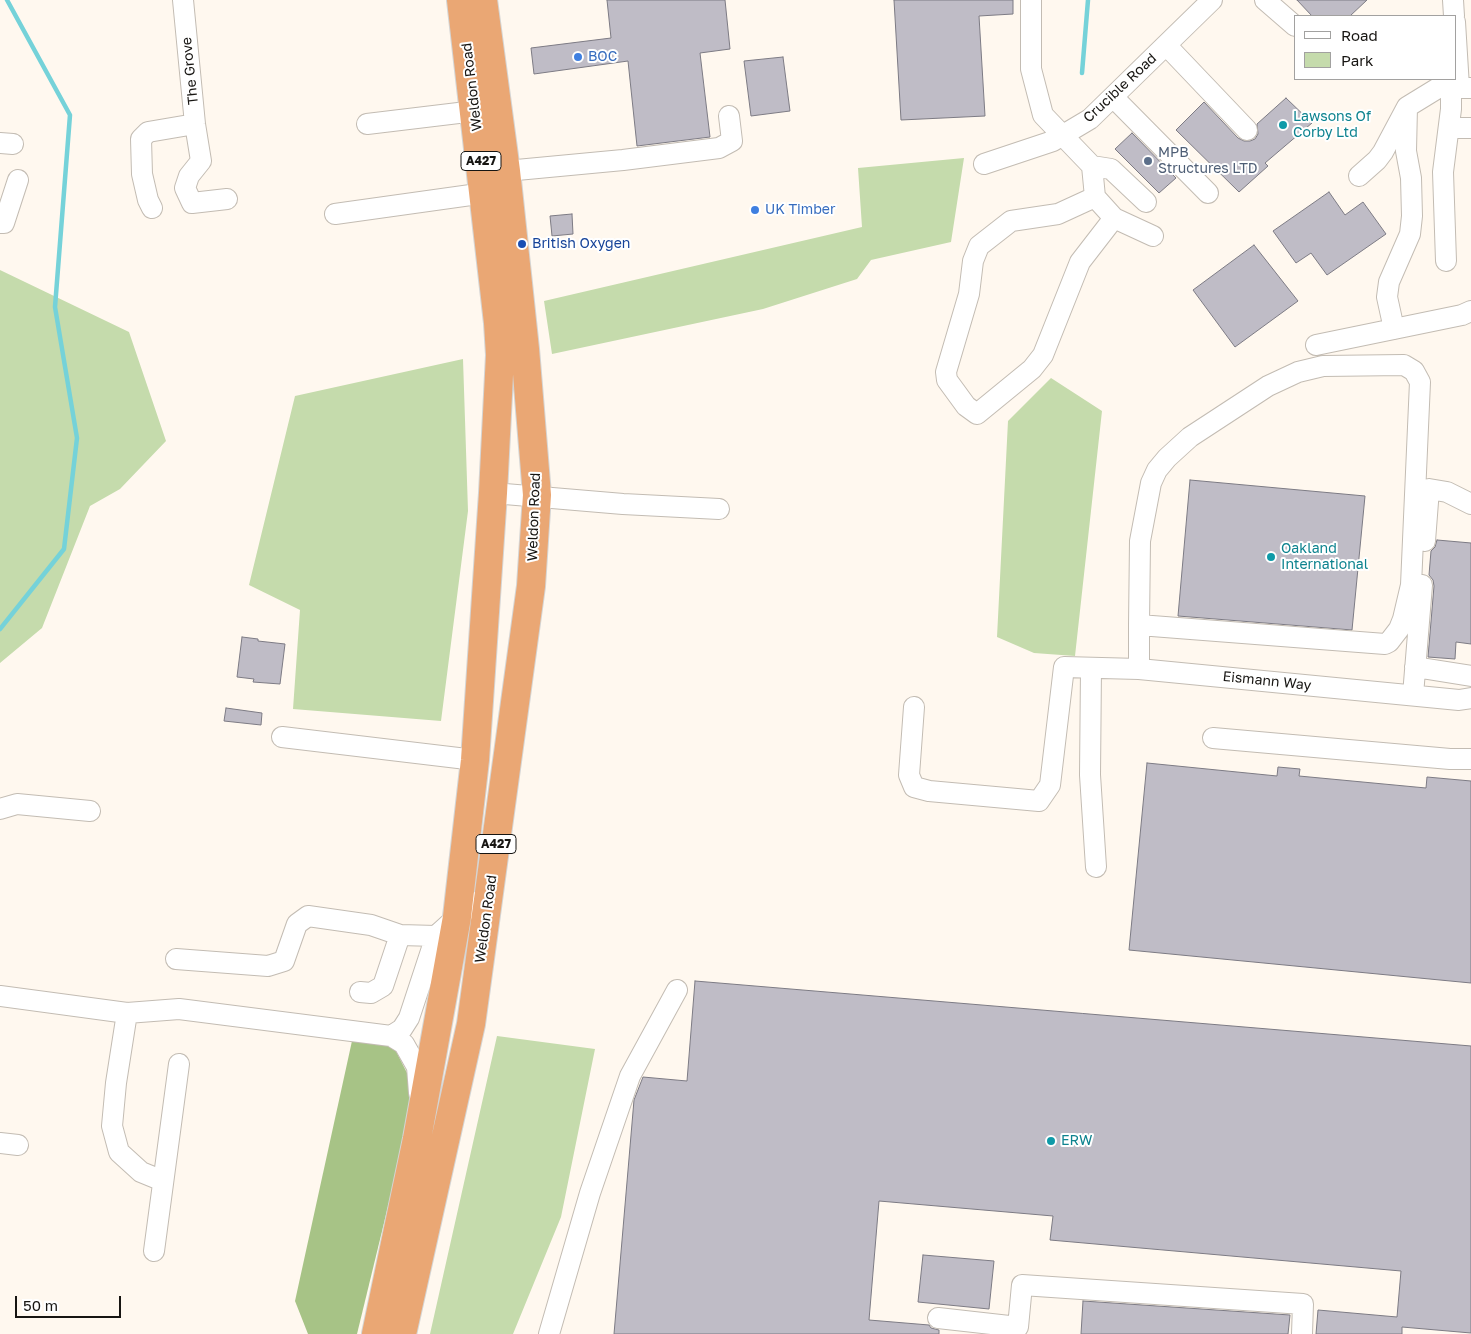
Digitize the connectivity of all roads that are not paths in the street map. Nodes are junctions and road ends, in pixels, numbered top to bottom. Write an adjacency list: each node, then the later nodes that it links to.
1 (183, 0): 20 (street, The Grove)
2 (462, 0): 14 (highway, Weldon Road / A427)
3 (483, 0): 24 (highway, Weldon Road / A427)
4 (1031, 0): 21 (street)
5 (1212, 0): 10 (street, Crucible Road)
6 (1265, 0): 9 (street)
7 (1453, 0): 8 (street)
8 (1454, 15)
9 (1294, 25)
10 (1166, 45): 12 (street, Crucible Road); 19 (street)
11 (1455, 88): 13 (street); 17 (street)
12 (1113, 97): 21 (street, Crucible Road); 28 (street)
13 (1407, 107): 25 (street); 40 (street)
14 (475, 111): 16 (street); 27 (highway, Weldon Road / A427)
15 (729, 116): 24 (street)
16 (367, 124)
17 (1449, 128): 18 (street); 37 (street)
18 (1471, 128)
19 (1247, 130)
20 (197, 133): 30 (street, The Grove); 32 (street)
21 (1063, 135): 22 (street, Crucible Road); 23 (street)
22 (984, 164)
23 (1092, 166): 29 (street); 31 (street)
24 (506, 171): 39 (highway, Weldon Road / A427)
25 (1359, 176)
26 (18, 180): 35 (street)
27 (484, 193): 33 (street); 39 (highway, Weldon Road / A427)
28 (1208, 193)
29 (1095, 196): 34 (street); 34 (street)
30 (227, 199)
31 (1146, 202)
32 (152, 208)
33 (335, 214)
34 (1114, 218): 36 (street)
35 (0, 223)
36 (1152, 236)
37 (1446, 261)
38 (1467, 313): 40 (street)
39 (510, 319): 42 (highway, A427)
40 (1394, 329): 41 (street)
41 (1316, 345)
42 (512, 352): 43 (highway, Weldon Road / A427); 44 (highway, Weldon Road / A427)
43 (493, 493): 44 (street); 58 (highway, Weldon Road / A427)
44 (537, 495): 46 (street); 62 (highway, Weldon Road / A427)
45 (1471, 504): 48 (street)
46 (719, 509)
47 (1139, 625): 47 (street); 50 (street)
48 (1415, 666): 51 (street); 52 (street)
49 (1091, 668): 50 (street, Eismann Way); 54 (street, Eismann Way); 61 (street)
50 (1139, 669): 52 (street, Eismann Way)
51 (1471, 676)
52 (1413, 695): 53 (street, Eismann Way)
53 (1471, 698)
54 (914, 707)
55 (282, 737): 58 (street)
56 (1214, 738): 57 (street)
57 (1471, 759)
58 (475, 760): 63 (highway, Weldon Road / A427)
59 (0, 809): 60 (street)
60 (90, 811)
61 (1096, 867)
62 (489, 894): 63 (street); 78 (highway, Weldon Road / A427)
63 (457, 917): 65 (street); 73 (highway, Weldon Road / A427)
64 (400, 935): 65 (street); 66 (street); 68 (street)
65 (436, 936): 71 (street)
66 (176, 959)
67 (677, 990): 79 (street)
68 (360, 992)
69 (0, 996): 70 (street)
70 (127, 1013): 71 (street); 74 (street)
71 (391, 1036): 73 (street)
72 (180, 1064): 74 (street)
73 (417, 1140): 77 (highway, Weldon Road / A427)
74 (163, 1182): 75 (street)
75 (154, 1251)
76 (938, 1318): 80 (street)
77 (376, 1334)
78 (402, 1334)
79 (550, 1334)
80 (1302, 1334)

